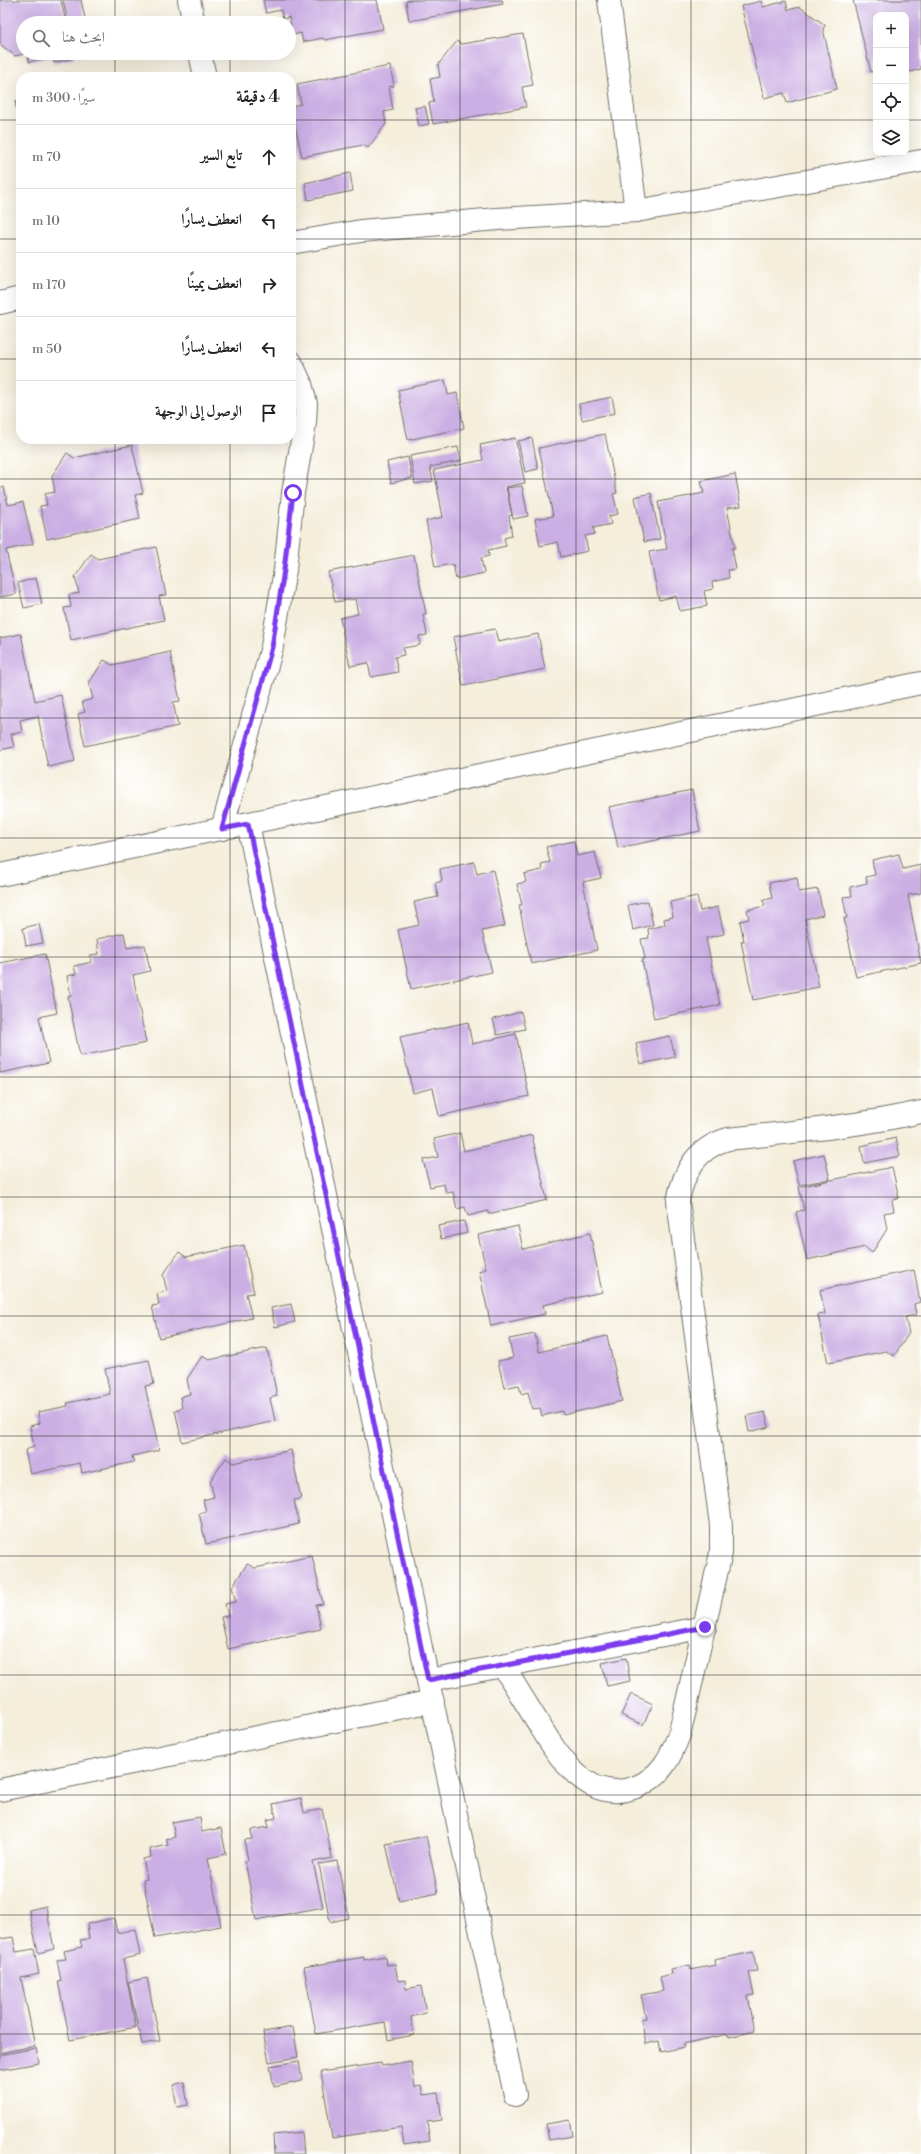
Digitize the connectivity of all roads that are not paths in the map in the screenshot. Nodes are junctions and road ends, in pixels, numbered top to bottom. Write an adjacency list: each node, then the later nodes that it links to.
1 (189, 0): 3 (street)
2 (608, 0): 7 (street)
3 (192, 16)
4 (201, 60): 5 (street)
5 (204, 72)
6 (921, 161): 7 (street)
7 (636, 211): 8 (street)
8 (296, 243)
9 (16, 299): 10 (street)
10 (0, 303)
11 (296, 373): 14 (street)
12 (921, 683): 13 (street)
13 (248, 824): 14 (street); 19 (street)
14 (222, 829): 15 (street)
15 (0, 875)
16 (921, 1112): 17 (street)
17 (705, 1627): 18 (street); 18 (street)
18 (503, 1666): 19 (street)
19 (428, 1680): 20 (street)
20 (433, 1701): 21 (street); 22 (street)
21 (0, 1790)
22 (515, 2095)

